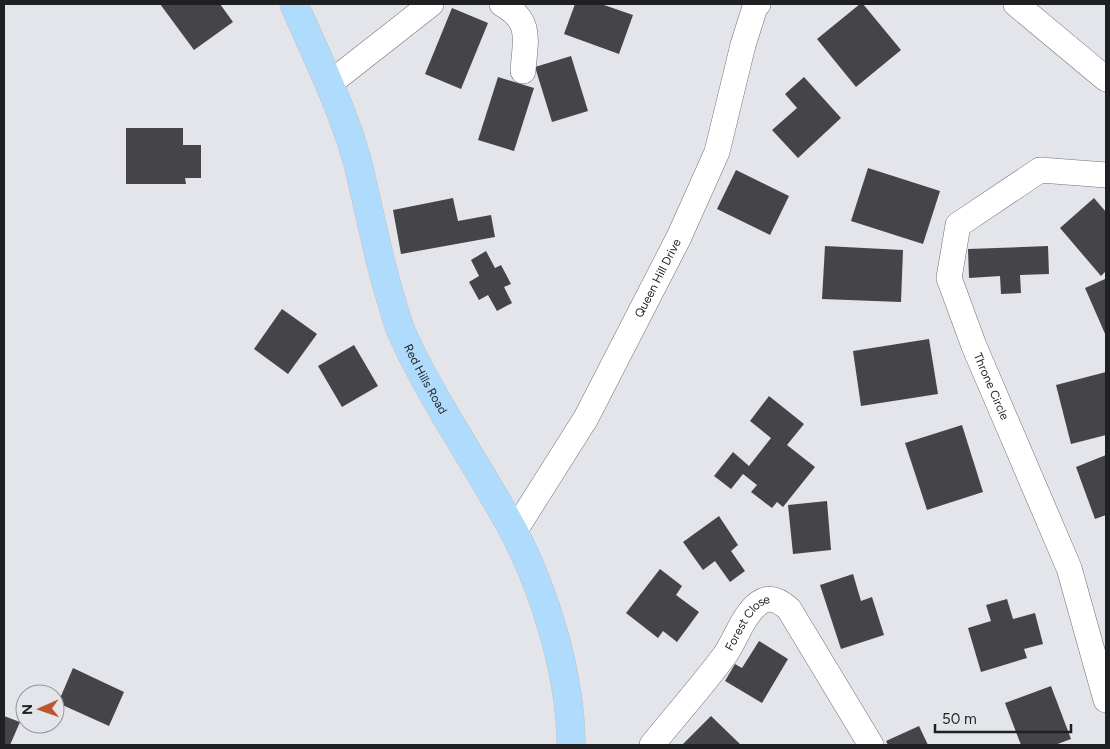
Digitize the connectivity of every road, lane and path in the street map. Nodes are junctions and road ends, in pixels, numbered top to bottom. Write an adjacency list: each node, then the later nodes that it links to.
1 (294, 4): 8 (main road, Red Hills Road)
2 (432, 4): 8 (street)
3 (502, 4): 6 (street)
4 (758, 4): 10 (street, Queen Hill Drive)
5 (1016, 4): 7 (street)
6 (523, 71)
7 (1106, 79)
8 (329, 84): 10 (main road, Red Hills Road)
9 (1106, 175): 11 (street, Throne Circle)
10 (514, 532): 12 (main road, Red Hills Road)
11 (1106, 700)
12 (571, 745)
13 (652, 745): 14 (street, Forest Close)
14 (871, 745)

